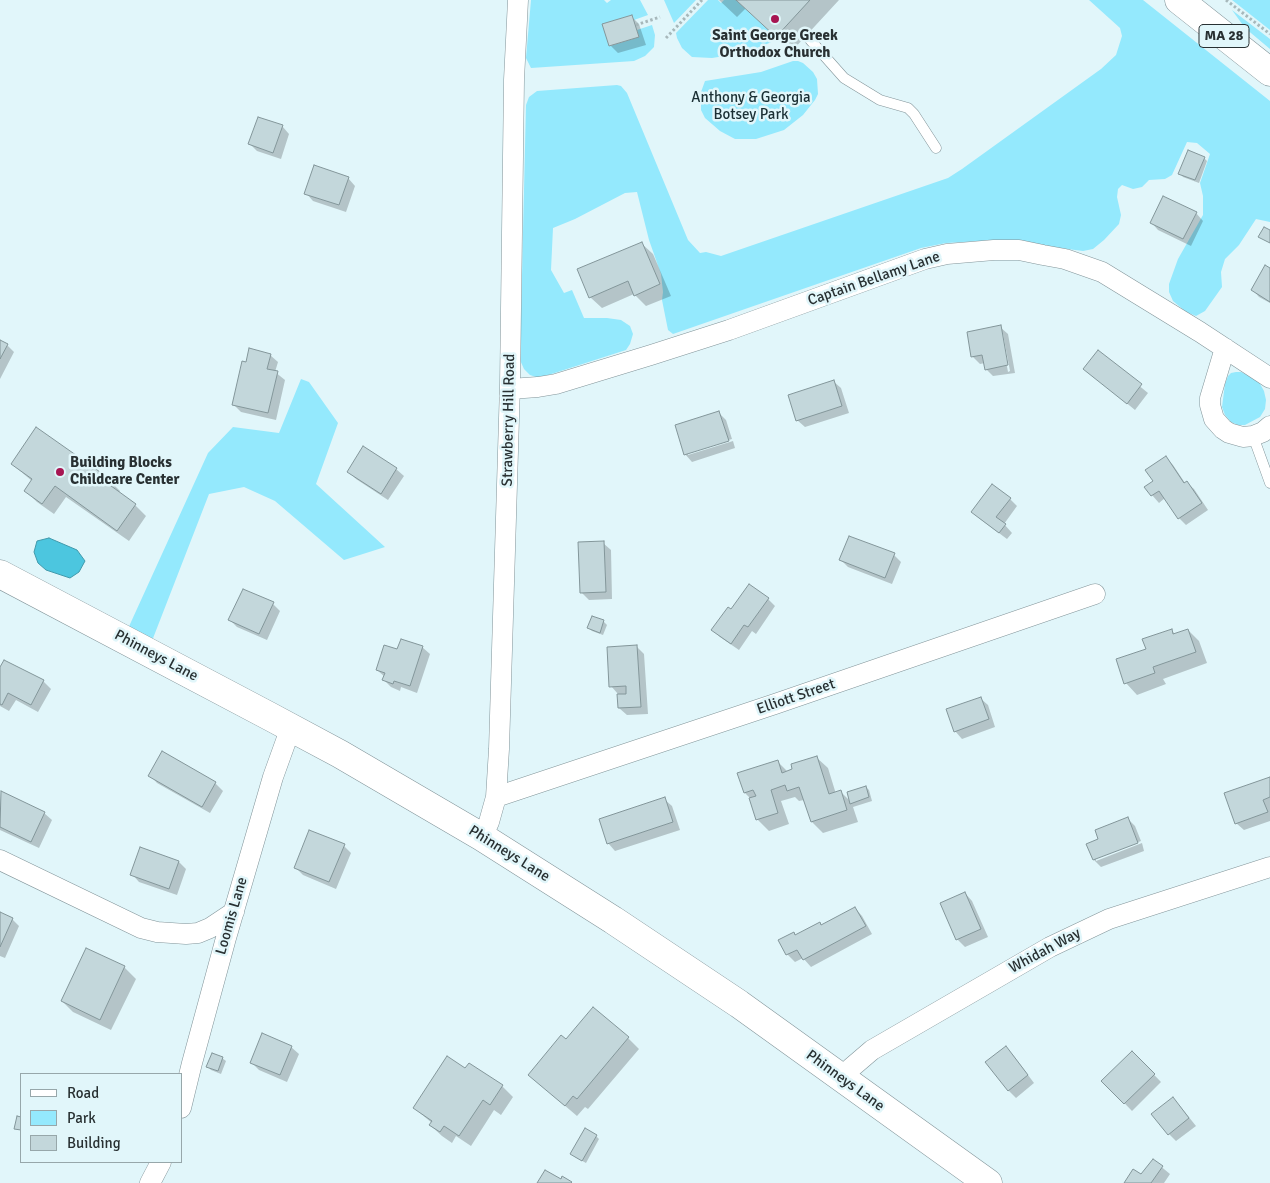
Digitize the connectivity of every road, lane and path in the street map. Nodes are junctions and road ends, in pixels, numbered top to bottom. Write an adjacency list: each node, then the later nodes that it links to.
1 (518, 0): 14 (street, Strawberry Hill Road)
2 (702, 0): 9 (path)
3 (1179, 0): 10 (main road, MA 28)
4 (1226, 0): 8 (path)
5 (660, 17): 6 (path)
6 (636, 25)
7 (805, 34): 11 (lane)
8 (1270, 34)
9 (666, 38)
10 (1270, 72)
11 (936, 148)
12 (1226, 348): 13 (street, Captain Bellamy Lane); 14 (street, Captain Bellamy Lane); 15 (street)
13 (1270, 378)
14 (510, 389): 20 (street, Strawberry Hill Road)
15 (1262, 431): 16 (lane)
16 (1270, 483)
17 (0, 574): 19 (main road, Phinneys Lane)
18 (1095, 594): 20 (street, Elliott Street)
19 (291, 727): 21 (main road, Phinneys Lane); 24 (street, Loomis Lane)
20 (496, 797): 21 (street, Strawberry Hill Road)
21 (482, 837): 25 (main road, Phinneys Lane)
22 (0, 860): 24 (street)
23 (1270, 867): 25 (street, Whidah Way)
24 (234, 912): 26 (street, Loomis Lane)
25 (842, 1079): 29 (main road, Phinneys Lane)
26 (182, 1104)
27 (160, 1163): 28 (street)
28 (150, 1183)
29 (988, 1183)

